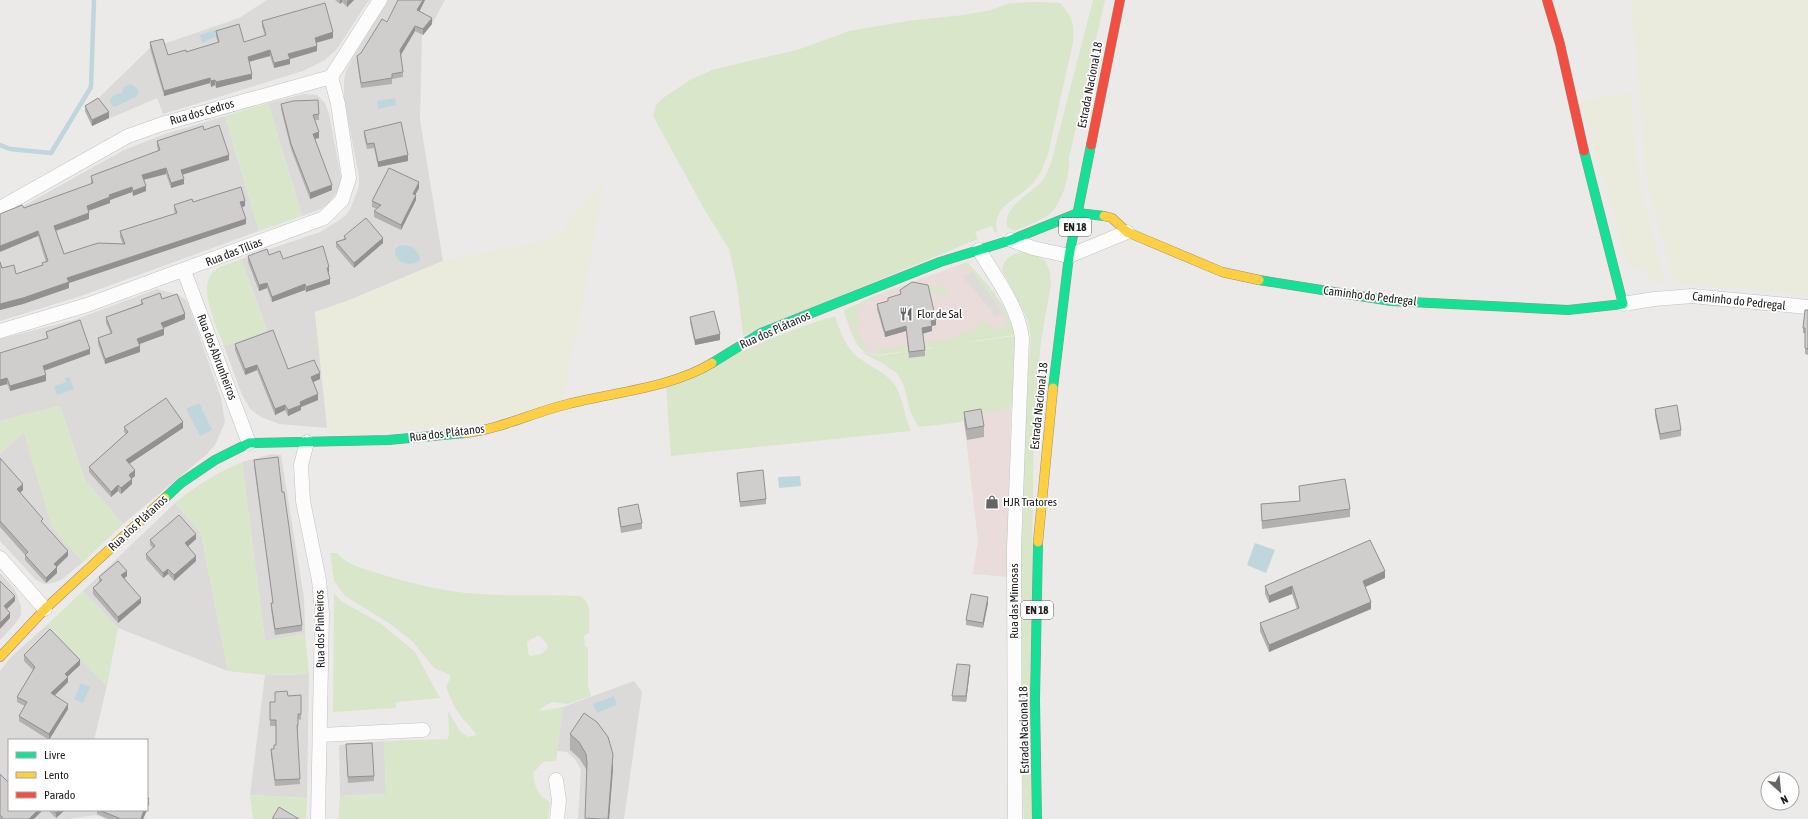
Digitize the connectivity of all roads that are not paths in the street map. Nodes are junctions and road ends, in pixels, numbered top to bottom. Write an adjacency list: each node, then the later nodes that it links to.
1 (380, 0): 4 (street)
2 (1120, 0): 6 (street, Estrada Nacional 18 / EN 18)
3 (1547, 0): 12 (street)
4 (331, 77): 5 (street, Rua dos Cedros); 11 (street, Rua das Tílias)
5 (0, 208)
6 (1078, 213): 7 (street, Caminho do Pedregal); 8 (street, Rua dos Plátanos); 10 (street, Estrada Nacional 18 / EN 18)
7 (1127, 232): 10 (street); 12 (street, Caminho do Pedregal)
8 (1011, 240): 9 (street, Rua dos Plátanos); 10 (street)
9 (979, 250): 16 (street, Rua dos Plátanos); 25 (street, Rua das Mimosas)
10 (1069, 256): 26 (street, Estrada Nacional 18 / EN 18)
11 (184, 271): 14 (street, Rua das Tílias); 15 (street, Rua dos Abrunheiros)
12 (1623, 304): 13 (street, Caminho do Pedregal)
13 (1808, 307)
14 (0, 331)
15 (249, 442): 16 (street, Rua dos Plátanos); 18 (street, Rua dos Plátanos)
16 (307, 442): 21 (street, Rua dos Pinheiros)
17 (0, 558): 18 (street)
18 (46, 609): 19 (street, Rua dos Plátanos)
19 (0, 657)
20 (423, 730): 21 (street)
21 (320, 735): 23 (street, Rua dos Pinheiros)
22 (556, 780): 24 (street)
23 (318, 819)
24 (557, 819)
25 (1015, 819)
26 (1037, 819)

